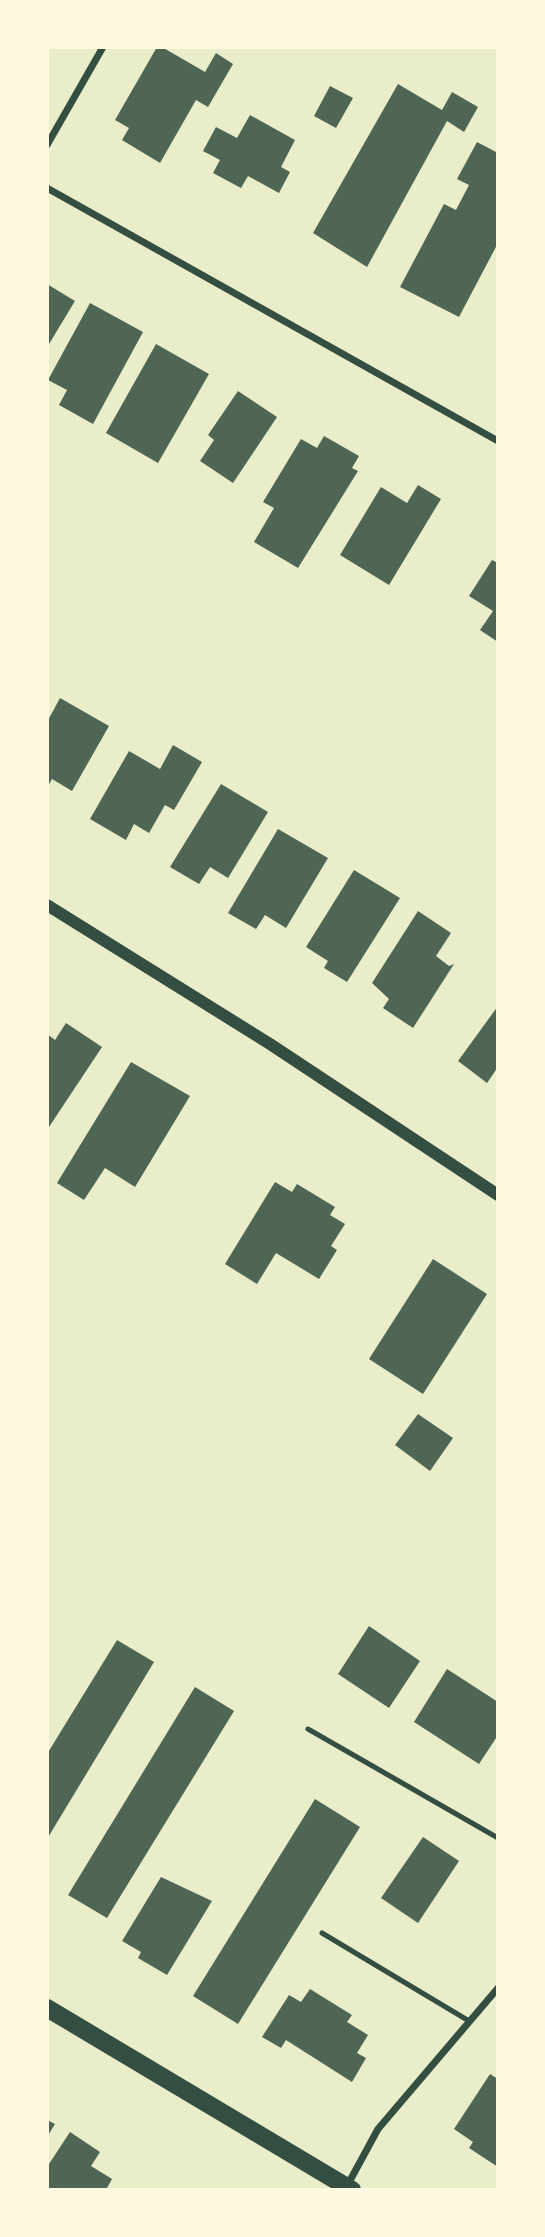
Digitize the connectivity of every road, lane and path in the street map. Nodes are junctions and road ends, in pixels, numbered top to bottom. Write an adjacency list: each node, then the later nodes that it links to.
1 (103, 47): 2 (street)
2 (47, 145)
3 (47, 188): 4 (street)
4 (498, 441)
5 (47, 905): 6 (street)
6 (498, 1195)
7 (308, 1729): 8 (lane)
8 (498, 1838)
9 (322, 1933): 12 (lane)
10 (498, 1988): 12 (street)
11 (47, 2008): 13 (main road)
12 (469, 2021): 13 (street)
13 (349, 2188)

